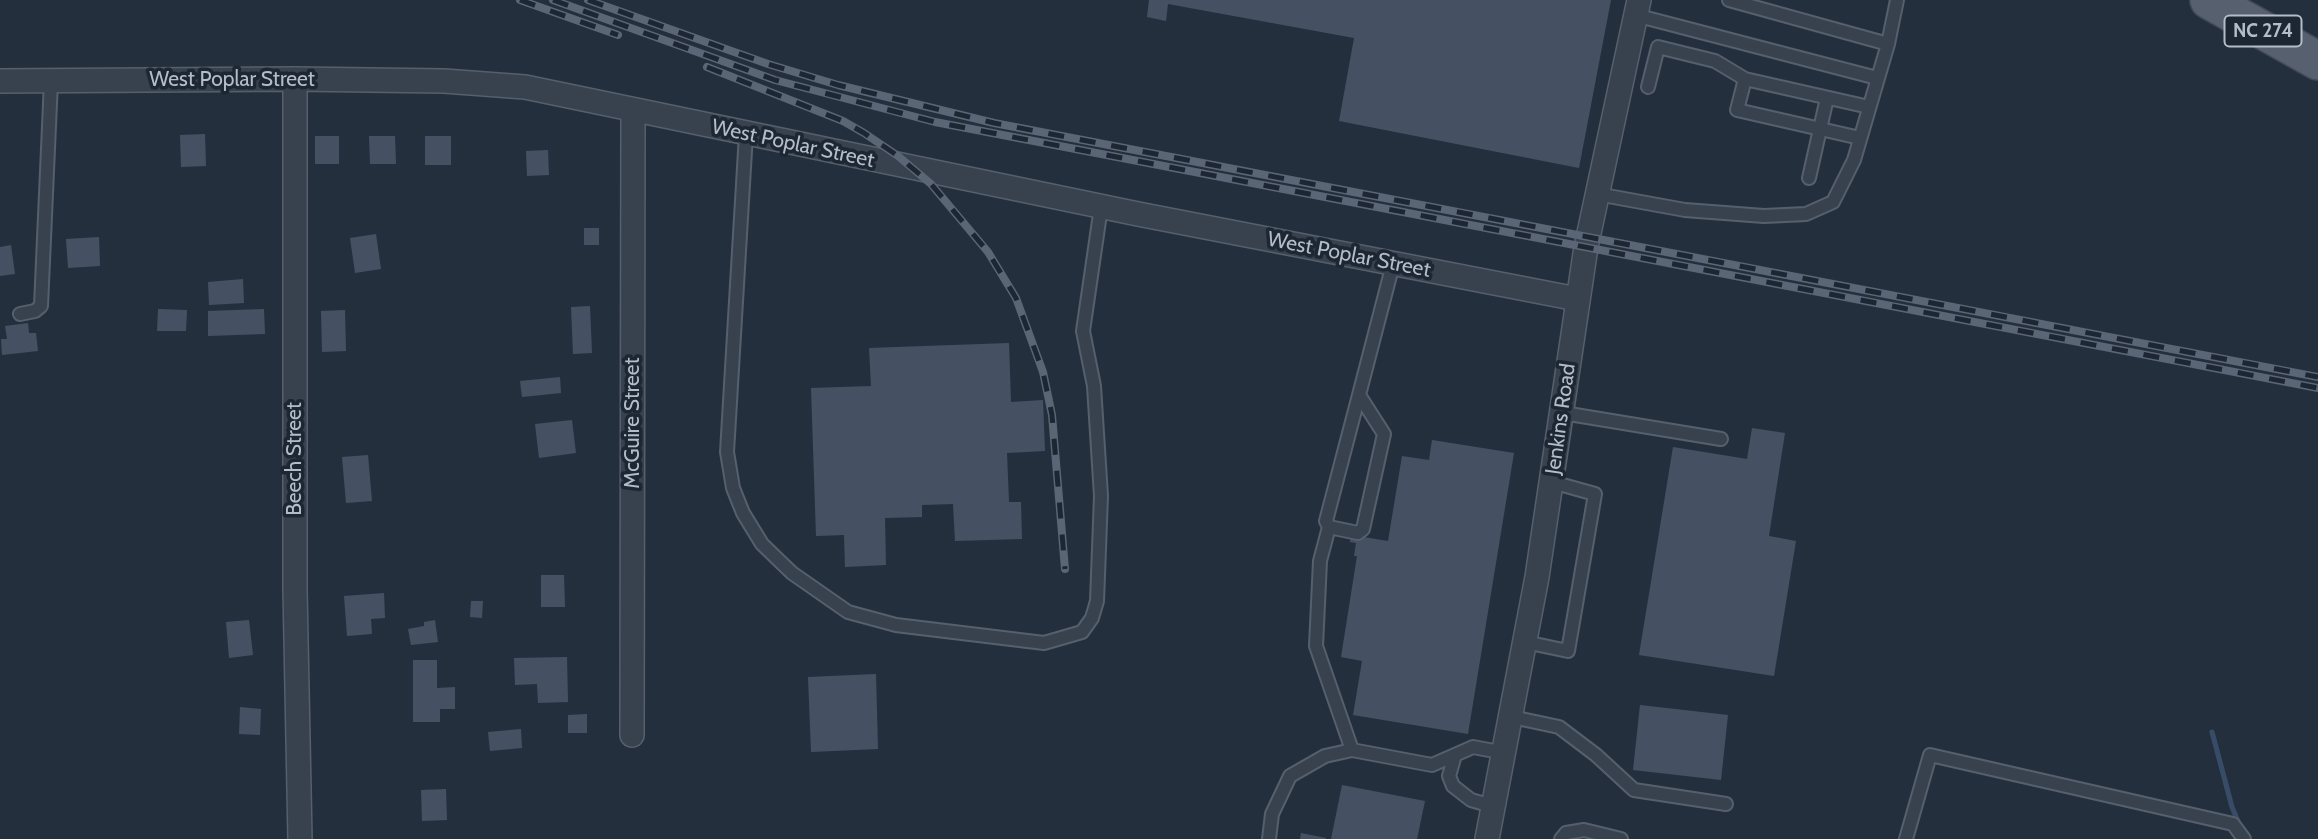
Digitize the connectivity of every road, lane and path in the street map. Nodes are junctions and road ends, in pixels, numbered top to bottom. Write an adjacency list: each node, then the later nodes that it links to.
1 (1729, 0): 5 (lane)
2 (1897, 0): 5 (lane)
3 (2216, 2): 6 (main road, NC 274)
4 (1637, 7): 7 (lane); 20 (street, Jenkins Road)
5 (1888, 44): 7 (lane)
6 (2318, 61)
7 (1877, 78): 14 (lane)
8 (295, 79): 10 (street, West Poplar Street); 15 (street, West Poplar Street); 38 (street, Beech Street)
9 (1745, 79): 12 (lane); 13 (lane); 16 (lane)
10 (51, 81): 11 (street, West Poplar Street); 24 (lane)
11 (0, 82)
12 (1648, 87)
13 (1827, 98): 14 (lane); 16 (lane)
14 (1869, 107): 18 (lane)
15 (633, 111): 17 (street, West Poplar Street); 32 (street, McGuire Street)
16 (1820, 129): 18 (lane); 19 (lane)
17 (746, 134): 21 (street, West Poplar Street); 21 (lane)
18 (1860, 138): 20 (lane)
19 (1809, 178)
20 (1597, 194): 23 (street, Jenkins Road)
21 (1101, 207): 22 (street, West Poplar Street)
22 (1393, 264): 23 (street, West Poplar Street); 25 (lane)
23 (1577, 299): 26 (street, Jenkins Road)
24 (20, 314)
25 (1359, 396): 29 (lane); 29 (lane)
26 (1563, 413): 27 (lane); 28 (street, Jenkins Road)
27 (1721, 439)
28 (1552, 482): 30 (street, Jenkins Road); 30 (lane)
29 (1329, 527): 33 (lane)
30 (1525, 642): 31 (street, Jenkins Road)
31 (1512, 717): 34 (street, Jenkins Road); 36 (lane)
32 (632, 736)
33 (1352, 750): 35 (lane); 39 (lane)
34 (1505, 753): 35 (lane); 37 (street, Jenkins Road)
35 (1455, 755): 37 (lane)
36 (1726, 804)
37 (1495, 807): 40 (street, Jenkins Road)
38 (300, 839)
39 (1269, 839)
40 (1487, 839)
41 (1561, 839): 42 (lane)
42 (1621, 839)
43 (1906, 839): 44 (lane)
44 (2244, 839)

